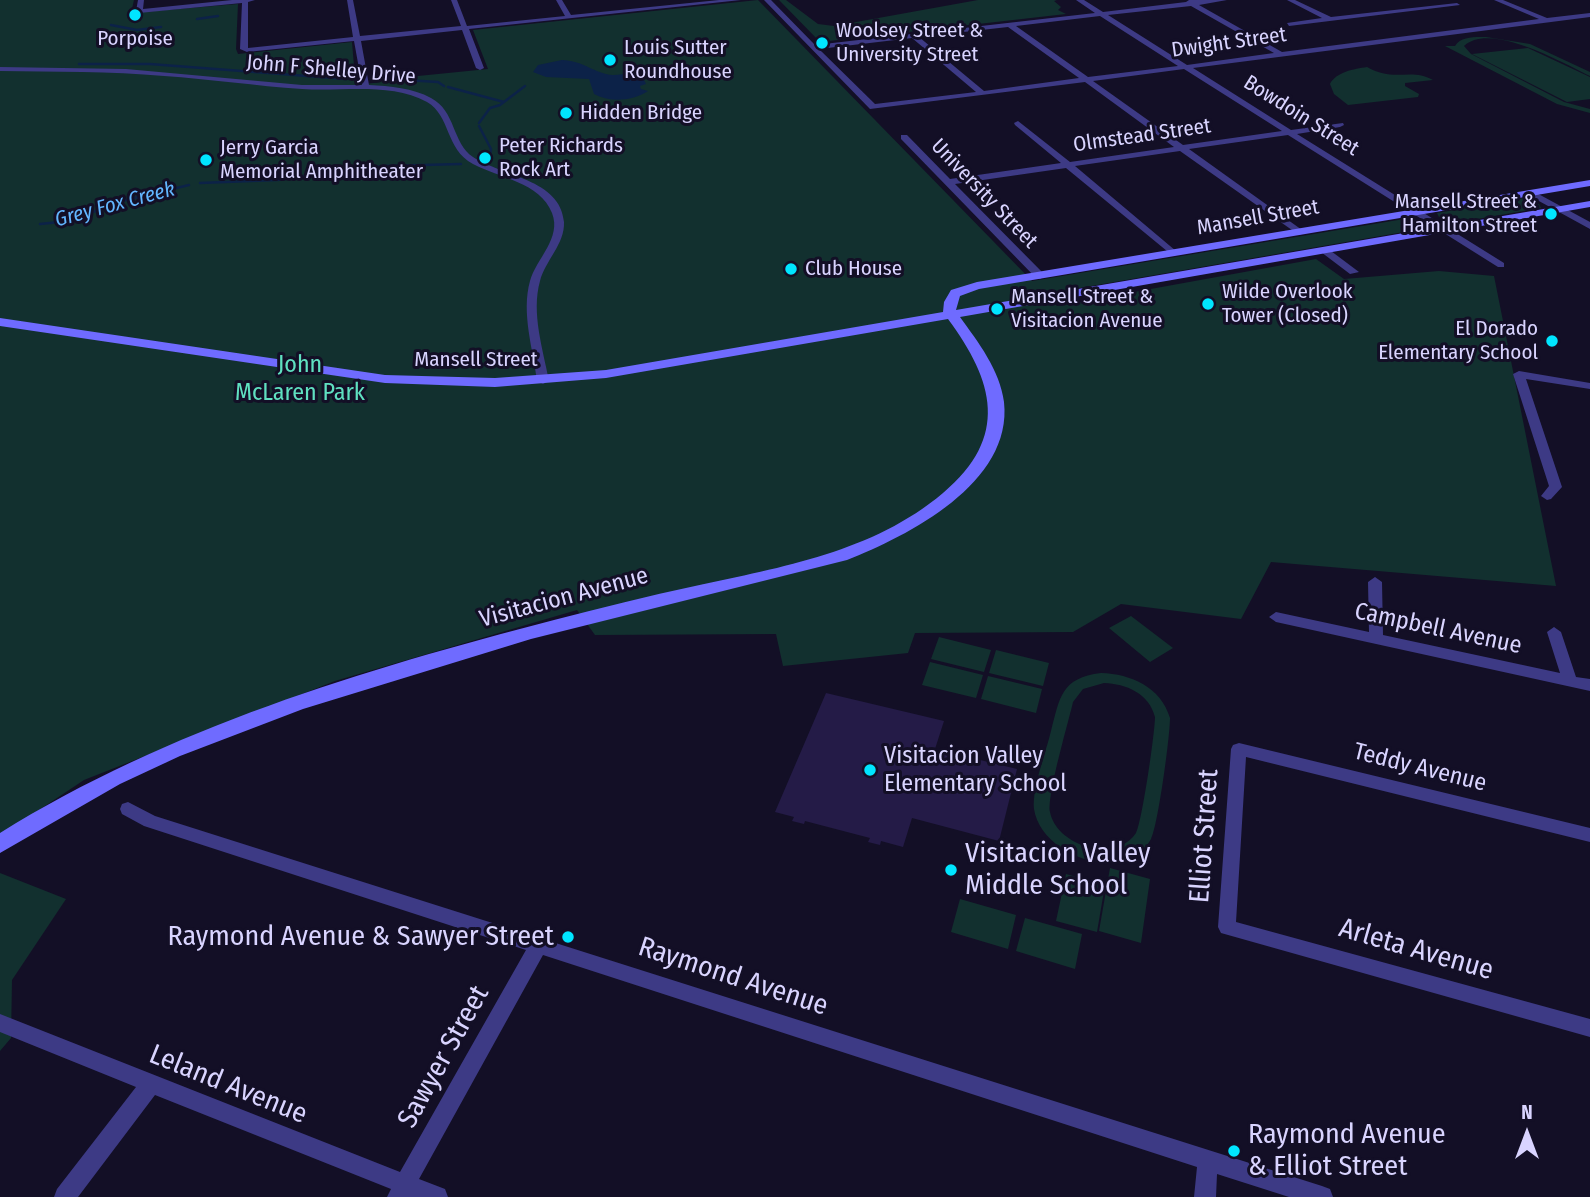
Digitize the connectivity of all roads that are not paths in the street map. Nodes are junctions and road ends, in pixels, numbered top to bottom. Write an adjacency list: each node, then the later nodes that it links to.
1 (141, 0): 2 (street)
2 (245, 0): 3 (street); 28 (street)
3 (252, 0)
4 (350, 0): 28 (street)
5 (454, 0): 26 (street)
6 (559, 0): 21 (street)
7 (663, 0): 17 (street)
8 (738, 0): 17 (street)
9 (767, 0): 29 (street)
10 (1079, 0): 19 (street, Bowdoin Street)
11 (1224, 0): 14 (street)
12 (1290, 0): 22 (street)
13 (1497, 0): 23 (street)
14 (1188, 2): 19 (street); 30 (street)
15 (1404, 5): 18 (street)
16 (1457, 5): 18 (street)
17 (668, 7): 21 (street)
18 (1414, 9): 22 (street)
19 (1102, 14): 24 (street); 31 (street, Bowdoin Street)
20 (1590, 15): 23 (street, Dwight Street)
21 (569, 18): 26 (street)
22 (1329, 19): 25 (street)
23 (1545, 20): 30 (street, Dwight Street)
24 (1010, 24): 27 (street); 34 (street)
25 (1289, 24)
26 (464, 28): 28 (street); 32 (street)
27 (915, 36): 29 (street); 36 (street)
28 (357, 39): 35 (street)
29 (814, 47): 36 (street, Dwight Street)
30 (1283, 55): 31 (street, Dwight Street)
31 (1187, 67): 34 (street, Dwight Street); 39 (street, Bowdoin Street)
32 (480, 68)
33 (0, 69): 35 (street, John F Shelley Drive)
34 (1086, 80): 36 (street, Dwight Street); 41 (street)
35 (366, 88): 59 (street, John F Shelley Drive)
36 (982, 93)
37 (1018, 123): 42 (street)
38 (1340, 125): 39 (street, Olmstead Street)
39 (1290, 132): 41 (street, Olmstead Street); 48 (street, Bowdoin Street)
40 (904, 137): 43 (street, University Street)
41 (1181, 148): 42 (street, Olmstead Street); 51 (street)
42 (1067, 164): 43 (street, Olmstead Street); 53 (street)
43 (949, 182): 56 (street, University Street)
44 (1590, 183): 45 (street, Mansell Street)
45 (1531, 193): 47 (street); 48 (street, Mansell Street)
46 (1590, 204): 47 (street, Mansell Street)
47 (1560, 209): 49 (street); 50 (street, Mansell Street)
48 (1417, 212): 50 (street, Bowdoin Street); 51 (street, Mansell Street)
49 (1590, 226)
50 (1443, 229): 52 (street, Mansell Street); 54 (street, Bowdoin Street)
51 (1299, 232): 53 (street, Mansell Street)
52 (1324, 250): 55 (street); 57 (street, Mansell Street)
53 (1173, 253): 56 (street, Mansell Street)
54 (1502, 265)
55 (1354, 272)
56 (1040, 276): 57 (street, Mansell Street)
57 (950, 313): 59 (street, Mansell Street); 71 (street, Visitacion Avenue)
58 (0, 322): 59 (street, Mansell Street)
59 (544, 381)
60 (1590, 386): 61 (street)
61 (1547, 496)
62 (1375, 582): 65 (street)
63 (1276, 617): 65 (street, Campbell Avenue)
64 (1554, 632): 66 (street)
65 (1376, 639): 66 (street, Campbell Avenue)
66 (1570, 680): 67 (street, Campbell Avenue)
67 (1590, 685)
68 (1239, 749): 70 (street, Teddy Avenue); 72 (street, Elliot Street)
69 (128, 809): 73 (street, Raymond Avenue)
70 (1590, 835)
71 (0, 845)
72 (1227, 927): 75 (street, Arleta Avenue)
73 (539, 944): 77 (street, Raymond Avenue); 78 (street, Sawyer Street)
74 (0, 1023): 76 (street, Leland Avenue)
75 (1590, 1028)
76 (151, 1084): 78 (street, Leland Avenue); 79 (street)
77 (1208, 1160): 81 (street); 82 (street, Raymond Avenue)
78 (402, 1191): 80 (street, Leland Avenue)
79 (65, 1197)
80 (436, 1197)
81 (1205, 1197)
82 (1322, 1197)

